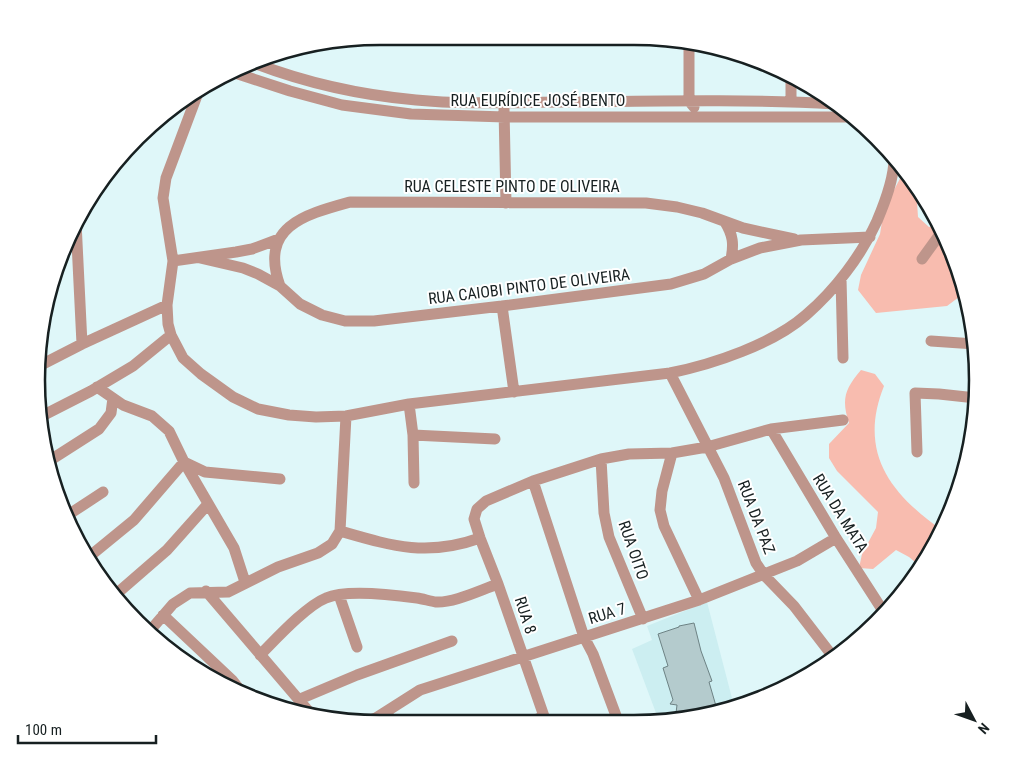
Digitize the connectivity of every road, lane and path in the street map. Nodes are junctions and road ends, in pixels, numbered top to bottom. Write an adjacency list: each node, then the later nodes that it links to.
1 (689, 50): 6 (street)
2 (263, 67): 7 (street, RUA EURÍDICE JOSÉ BENTO)
3 (242, 75): 11 (street, RUA EURÍDICE JOSÉ BENTO)
4 (791, 84): 8 (street)
5 (194, 101): 24 (street)
6 (689, 101): 7 (street, RUA EURÍDICE JOSÉ BENTO); 8 (street, RUA EURÍDICE JOSÉ BENTO); 10 (street)
7 (504, 102): 11 (street)
8 (791, 102): 9 (street, RUA EURÍDICE JOSÉ BENTO)
9 (823, 103)
10 (701, 116): 11 (street, RUA EURÍDICE JOSÉ BENTO); 12 (street, RUA EURÍDICE JOSÉ BENTO)
11 (504, 117): 14 (street)
12 (842, 117)
13 (894, 169): 16 (street)
14 (506, 203): 15 (street, RUA CELESTE PINTO DE OLIVEIRA); 19 (street, RUA CELESTE PINTO DE OLIVEIRA)
15 (725, 222): 20 (street, RUA CELESTE PINTO DE OLIVEIRA); 22 (street)
16 (870, 237): 20 (street, RUA CAIOBI PINTO DE OLIVEIRA); 25 (street)
17 (937, 238): 23 (street)
18 (77, 239): 32 (street)
19 (279, 239): 21 (street, RUA CAIOBI PINTO DE OLIVEIRA); 26 (street)
20 (801, 240): 22 (street, RUA CAIOBI PINTO DE OLIVEIRA)
21 (200, 258): 24 (street, RUA CAIOBI PINTO DE OLIVEIRA); 26 (street, RUA CAIOBI PINTO DE OLIVEIRA)
22 (731, 259): 28 (street, RUA CAIOBI PINTO DE OLIVEIRA)
23 (922, 259)
24 (174, 261): 27 (street)
25 (841, 279): 33 (street); 35 (street)
26 (280, 286): 28 (street, RUA CAIOBI PINTO DE OLIVEIRA)
27 (167, 305): 29 (street); 32 (street)
28 (502, 306): 37 (street)
29 (171, 335): 36 (street); 42 (street)
30 (931, 341): 31 (street)
31 (967, 343)
32 (82, 344): 34 (street)
33 (843, 358)
34 (46, 363)
35 (670, 372): 37 (street); 47 (street, RUA DA PAZ)
36 (97, 388): 39 (street); 41 (street)
37 (514, 392): 40 (street)
38 (968, 397): 48 (street)
39 (113, 398): 50 (street); 52 (street)
40 (409, 404): 42 (street); 45 (street)
41 (47, 413)
42 (346, 416): 59 (street)
43 (843, 420): 44 (street)
44 (771, 429): 47 (street); 61 (street, RUA DA MATA)
45 (413, 435): 46 (street); 55 (street)
46 (495, 439)
47 (707, 447): 49 (street); 63 (street, RUA DA PAZ)
48 (917, 452)
49 (672, 453): 51 (street); 69 (street)
50 (54, 458)
51 (601, 460): 54 (street); 72 (street, RUA OITO)
52 (184, 462): 53 (street); 57 (street); 62 (street)
53 (280, 479)
54 (533, 481): 60 (street, RUA 8); 74 (street)
55 (414, 483)
56 (103, 492): 58 (street)
57 (208, 504): 64 (street); 66 (street)
58 (73, 512)
59 (340, 531): 60 (street); 64 (street)
60 (480, 538): 65 (street, RUA 8)
61 (836, 538): 63 (street, RUA 7); 70 (street, RUA DA MATA)
62 (93, 553)
63 (764, 575): 69 (street, RUA 7); 77 (street, RUA DA PAZ)
64 (246, 582): 67 (street)
65 (498, 584): 68 (street); 79 (street, RUA 8)
66 (120, 591)
67 (206, 591): 71 (street); 78 (street)
68 (339, 595): 76 (street); 78 (street)
69 (699, 600): 72 (street, RUA 7)
70 (880, 607)
71 (163, 616): 73 (street); 80 (street)
72 (642, 619): 74 (street, RUA 7)
73 (153, 627)
74 (584, 637): 79 (street, RUA 7); 87 (street)
75 (452, 641): 81 (street)
76 (357, 647)
77 (829, 652)
78 (260, 655): 81 (street)
79 (522, 656): 83 (street, RUA 7); 86 (street, RUA 8)
80 (232, 680)
81 (300, 699): 82 (street)
82 (306, 707)
83 (386, 712): 84 (street, RUA 7); 85 (street)
84 (381, 715)
85 (388, 715)
86 (544, 715)
87 (616, 715)

